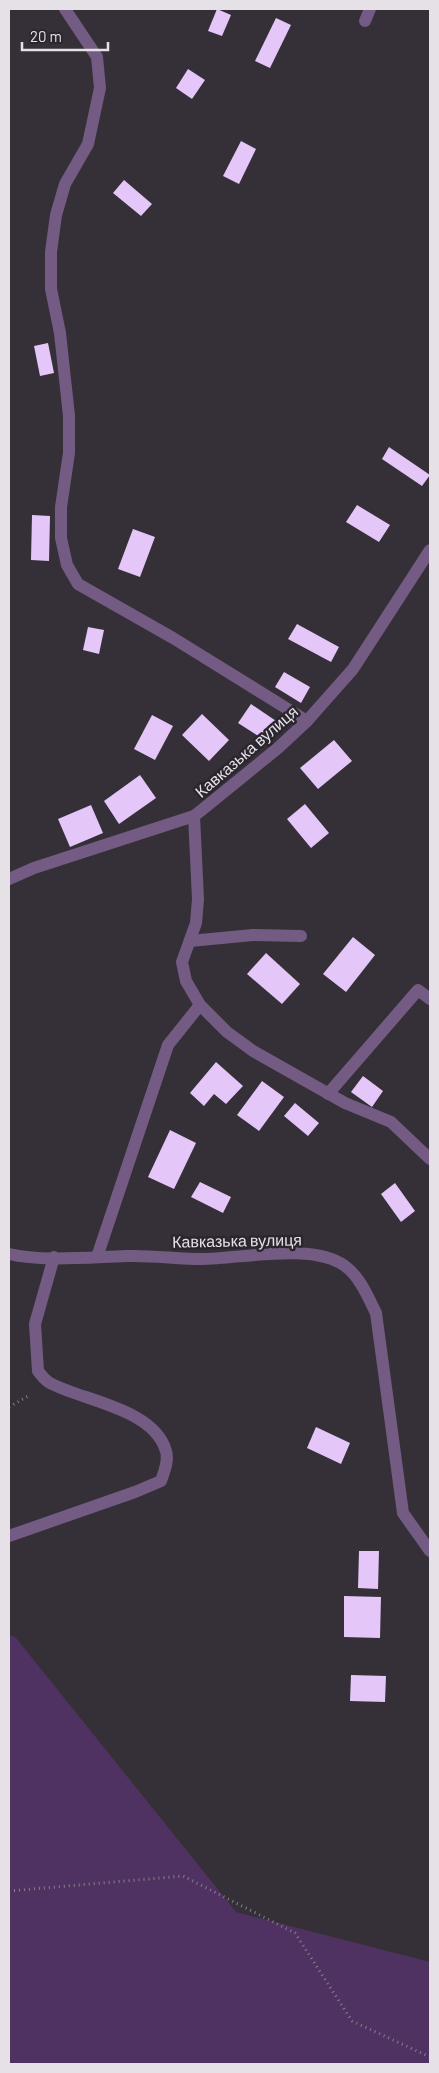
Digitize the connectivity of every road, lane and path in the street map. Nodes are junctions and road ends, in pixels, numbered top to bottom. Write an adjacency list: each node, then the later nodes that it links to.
1 (65, 9): 5 (street)
2 (370, 9): 3 (street)
3 (365, 21)
4 (430, 550): 5 (street, Кавказька вулиця)
5 (307, 721): 6 (street, Кавказька вулиця)
6 (194, 816): 7 (street, Кавказька вулиця); 9 (street)
7 (9, 879)
8 (301, 936): 9 (street)
9 (190, 941): 11 (street)
10 (430, 999): 12 (street)
11 (200, 1005): 12 (street); 16 (street)
12 (328, 1094): 13 (street)
13 (430, 1159)
14 (9, 1254): 15 (street, Кавказька вулиця)
15 (54, 1257): 16 (street, Кавказька вулиця); 17 (street)
16 (97, 1257): 18 (street, Кавказька вулиця)
17 (9, 1536)
18 (430, 1551)
19 (9, 1891): 20 (path)
20 (430, 2057)

